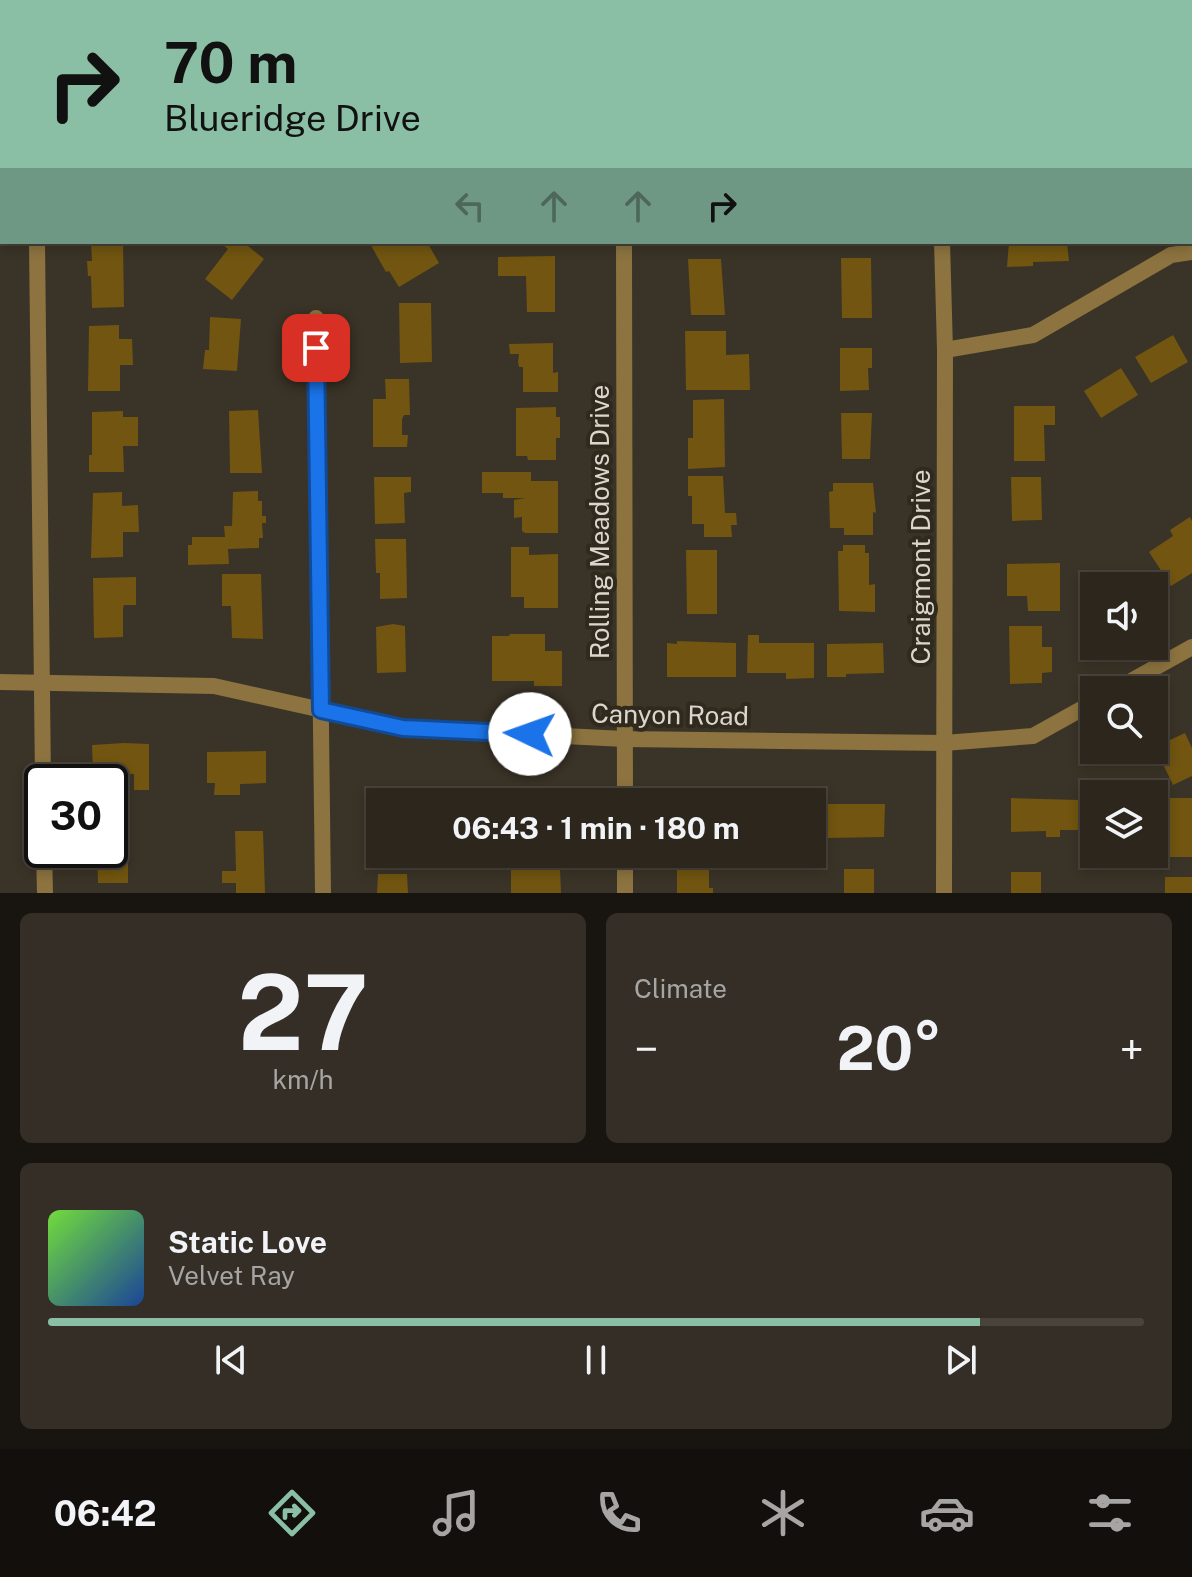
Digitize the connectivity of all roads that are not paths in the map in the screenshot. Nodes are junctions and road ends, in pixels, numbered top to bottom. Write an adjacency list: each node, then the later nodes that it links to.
1 (37, 244): 9 (street)
2 (624, 244): 13 (street, Rolling Meadows Drive)
3 (942, 244): 6 (street, Craigmont Drive)
4 (1192, 252): 6 (street)
5 (316, 318): 11 (street)
6 (945, 350): 14 (street, Craigmont Drive)
7 (1192, 647): 8 (street)
8 (1140, 676)
9 (41, 681): 10 (street, Canyon Road); 11 (street, Canyon Road); 15 (street)
10 (0, 682)
11 (321, 710): 13 (street, Canyon Road); 20 (street)
12 (1080, 710): 14 (street, Canyon Road)
13 (625, 739): 14 (street, Canyon Road); 16 (street, Rolling Meadows Drive)
14 (944, 743): 22 (street, Craigmont Drive)
15 (43, 764)
16 (625, 788)
17 (44, 868): 19 (street)
18 (625, 868): 21 (street)
19 (45, 893)
20 (323, 893)
21 (625, 893)
22 (944, 893)

